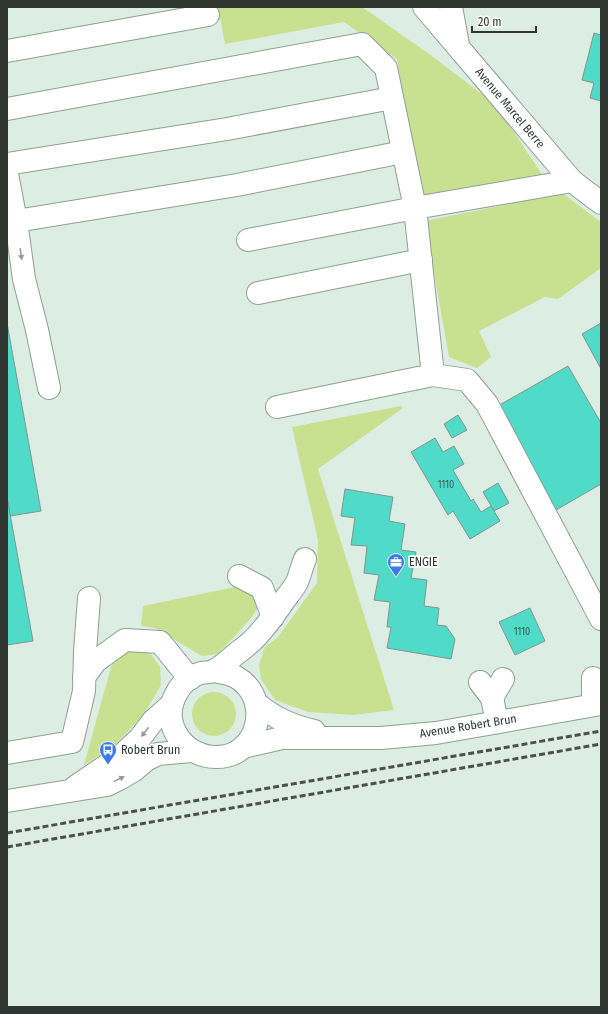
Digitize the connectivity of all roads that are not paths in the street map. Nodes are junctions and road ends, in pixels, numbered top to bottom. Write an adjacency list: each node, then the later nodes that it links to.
1 (424, 7): 4 (street, Avenue Marcel Berre)
2 (451, 7): 4 (street)
3 (208, 15): 5 (street)
4 (458, 45): 11 (street, Avenue Marcel Berre)
5 (7, 51)
6 (392, 98): 7 (street); 8 (street); 9 (street)
7 (7, 109)
8 (403, 152): 13 (street); 14 (street)
9 (7, 164)
10 (7, 174): 14 (street)
11 (572, 181): 12 (street, Avenue Marcel Berre); 13 (street)
12 (601, 203)
13 (414, 208): 15 (street); 16 (street)
14 (16, 221): 19 (street, one-way to 19)
15 (248, 240)
16 (421, 260): 17 (street); 18 (street)
17 (258, 293)
18 (434, 375): 20 (street); 25 (street)
19 (48, 388)
20 (278, 407)
21 (305, 559): 24 (street)
22 (239, 576): 24 (street)
23 (89, 598): 28 (street)
24 (272, 617): 26 (street)
25 (601, 619)
26 (252, 641): 27 (street); 32 (street)
27 (213, 671): 29 (street); 32 (street)
28 (84, 677): 29 (street); 40 (street)
29 (190, 678): 34 (street)
30 (593, 678): 35 (street)
31 (503, 679): 36 (street)
32 (246, 684): 33 (street)
33 (256, 703): 37 (street, Avenue Robert Brun); 38 (street)
34 (172, 704): 39 (street); 41 (street, one-way to 41)
35 (597, 705): 36 (street, Avenue Robert Brun)
36 (497, 722): 37 (street, Avenue Robert Brun)
37 (335, 737): 38 (street, Avenue Robert Brun)
38 (243, 747): 39 (street)
39 (191, 751): 41 (street, one-way to 39)
40 (7, 753)
41 (68, 791): 42 (street)
42 (7, 801)

